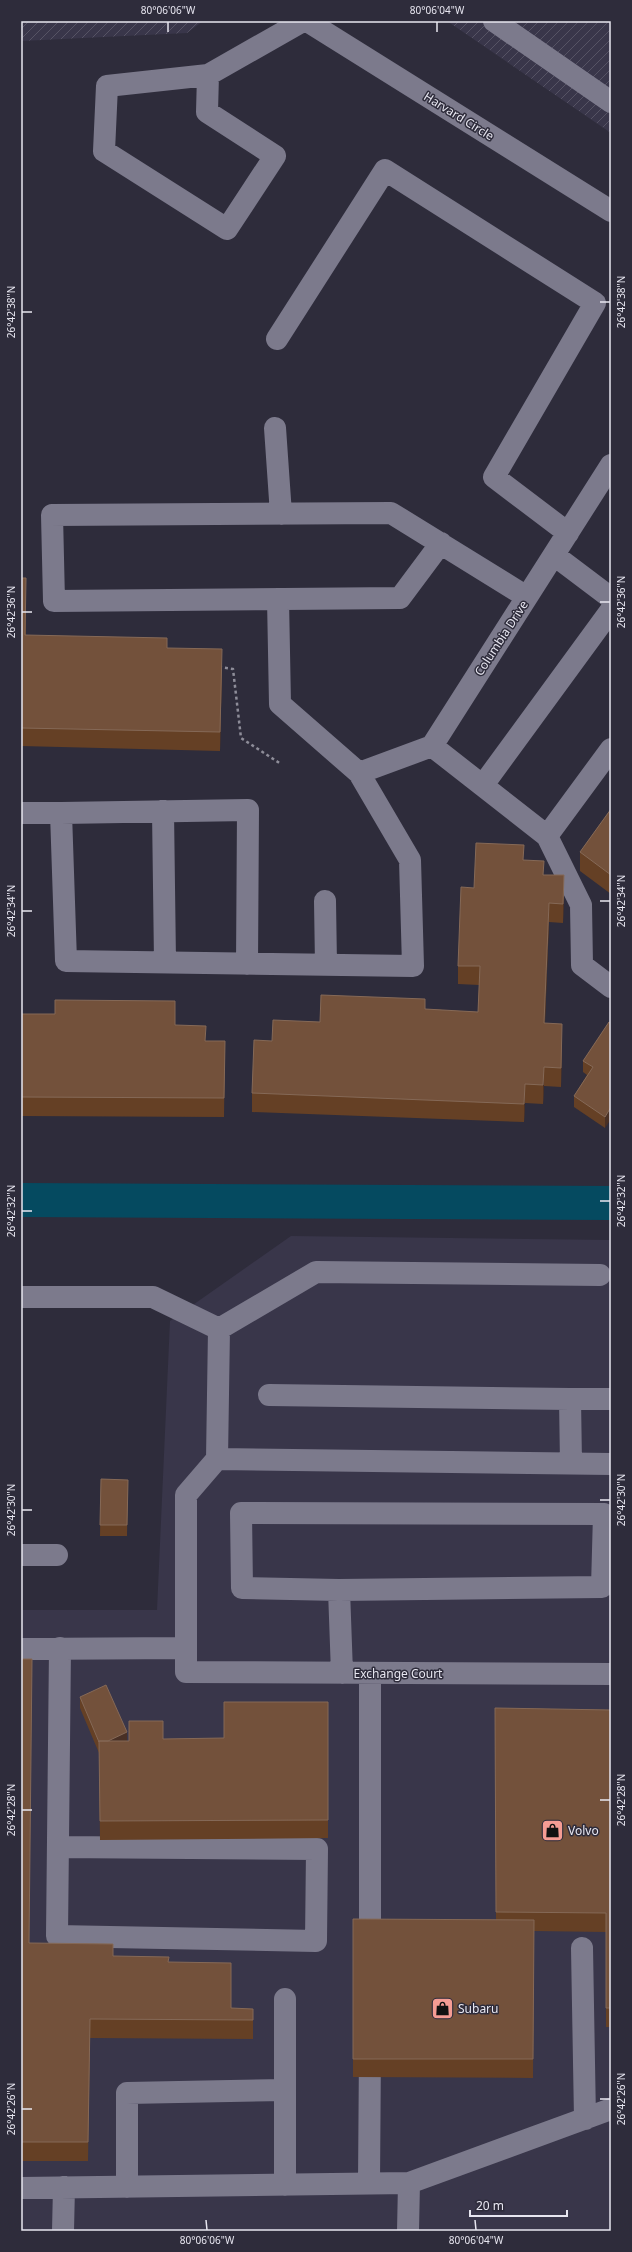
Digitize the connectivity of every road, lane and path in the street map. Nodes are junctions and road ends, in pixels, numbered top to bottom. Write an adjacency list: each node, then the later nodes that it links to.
1 (303, 21): 4 (street)
2 (307, 21): 6 (street, Harvard Circle)
3 (494, 21): 5 (street)
4 (208, 75): 4 (street)
5 (611, 102)
6 (611, 211)
7 (278, 339): 11 (street)
8 (275, 428): 10 (street)
9 (611, 465): 11 (street, Columbia Drive)
10 (280, 514): 12 (street); 16 (street)
11 (568, 533): 13 (street, Columbia Drive)
12 (441, 543): 14 (street); 16 (street)
13 (554, 555): 14 (street, Columbia Drive); 15 (street)
14 (528, 596): 19 (street, Columbia Drive)
15 (611, 598)
16 (278, 599): 22 (street)
17 (611, 610): 23 (street)
18 (212, 666): 21 (path)
19 (432, 746): 22 (street); 23 (street)
20 (611, 749): 27 (street)
21 (280, 764)
22 (359, 773): 31 (street)
23 (483, 786): 27 (street)
24 (163, 811): 26 (street); 29 (street); 30 (street)
25 (21, 813): 26 (street)
26 (61, 813): 29 (street)
27 (547, 836): 32 (street)
28 (325, 902): 31 (street)
29 (165, 962): 30 (street)
30 (247, 964): 31 (street)
31 (326, 964)
32 (611, 987)
33 (600, 1275): 35 (street)
34 (21, 1297): 35 (street)
35 (219, 1329): 39 (street)
36 (269, 1395): 37 (street)
37 (570, 1398): 38 (street); 40 (street)
38 (611, 1399)
39 (217, 1459): 40 (street); 47 (street)
40 (571, 1463): 41 (street)
41 (611, 1464)
42 (21, 1555): 43 (street)
43 (57, 1555)
44 (340, 1590): 44 (street); 48 (street)
45 (21, 1648): 46 (street)
46 (60, 1648): 47 (street); 51 (street)
47 (186, 1648): 48 (street, Exchange Court)
48 (342, 1673): 49 (street, Exchange Court)
49 (370, 1673): 50 (street, Exchange Court); 53 (street)
50 (611, 1674)
51 (58, 1847): 51 (street)
52 (582, 1948): 58 (street)
53 (370, 1968)
54 (285, 1999): 56 (street)
55 (370, 2032): 60 (street)
56 (285, 2090): 61 (street); 62 (street)
57 (611, 2109): 58 (street)
58 (584, 2119): 59 (street)
59 (409, 2182): 60 (street); 66 (street)
60 (369, 2183): 61 (street)
61 (286, 2185): 62 (street)
62 (127, 2187): 64 (street)
63 (21, 2188): 64 (street)
64 (64, 2188): 65 (street)
65 (63, 2231)
66 (408, 2231)

